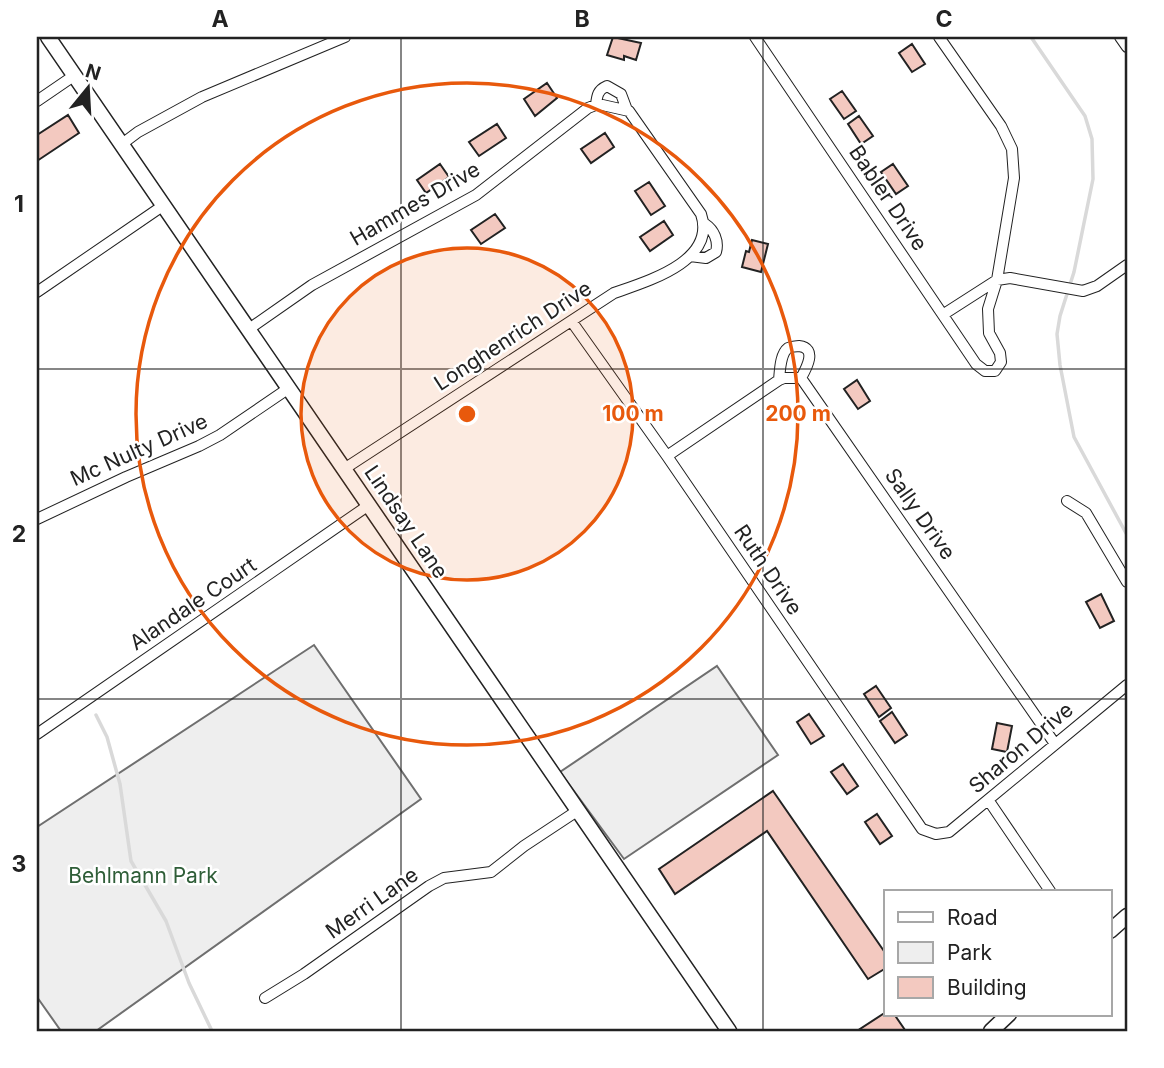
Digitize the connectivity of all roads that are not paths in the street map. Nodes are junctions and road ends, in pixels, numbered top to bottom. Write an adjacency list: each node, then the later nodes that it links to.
1 (48, 37): 7 (street, Lindsay Lane)
2 (345, 37): 11 (street)
3 (755, 37): 18 (street, Babler Drive)
4 (939, 37): 16 (street)
5 (1120, 37): 6 (street)
6 (1127, 47)
7 (75, 75): 8 (street); 11 (street, Lindsay Lane)
8 (37, 101)
9 (596, 104): 10 (street); 10 (street, Hammes Drive); 20 (street, Hammes Drive)
10 (627, 110): 13 (street, Hammes Drive)
11 (122, 144): 12 (street, Lindsay Lane)
12 (164, 205): 17 (street); 20 (street, Lindsay Lane)
13 (705, 224): 14 (street, Longhenrich Drive); 14 (street, Hammes Drive)
14 (690, 256): 19 (street, Longhenrich Drive)
15 (1127, 265): 16 (street)
16 (996, 279): 18 (street); 18 (street, Babler Drive)
17 (37, 292)
18 (944, 314)
19 (572, 322): 24 (street, Ruth Drive); 25 (street, Longhenrich Drive)
20 (249, 329): 23 (street, Lindsay Lane)
21 (802, 378): 22 (street); 22 (street); 32 (street, Sally Drive)
22 (779, 380): 24 (street)
23 (289, 388): 25 (street, Lindsay Lane); 28 (street, Mc Nulty Drive)
24 (667, 456): 35 (street, Ruth Drive)
25 (344, 469): 27 (street, Lindsay Lane)
26 (1067, 501): 29 (street)
27 (369, 505): 31 (street, Alandale Court); 34 (street, Lindsay Lane)
28 (37, 519)
29 (1127, 582)
30 (1127, 685): 32 (street, Sharon Drive)
31 (37, 734)
32 (1055, 744): 33 (street, Sharon Drive)
33 (989, 801): 35 (street, Sharon Drive); 36 (street)
34 (577, 811): 39 (street, Merri Lane); 41 (street, Lindsay Lane)
35 (936, 834)
36 (1049, 890)
37 (1127, 916): 38 (street)
38 (1112, 929)
39 (265, 998)
40 (1007, 1016): 42 (street)
41 (729, 1031)
42 (992, 1031)

